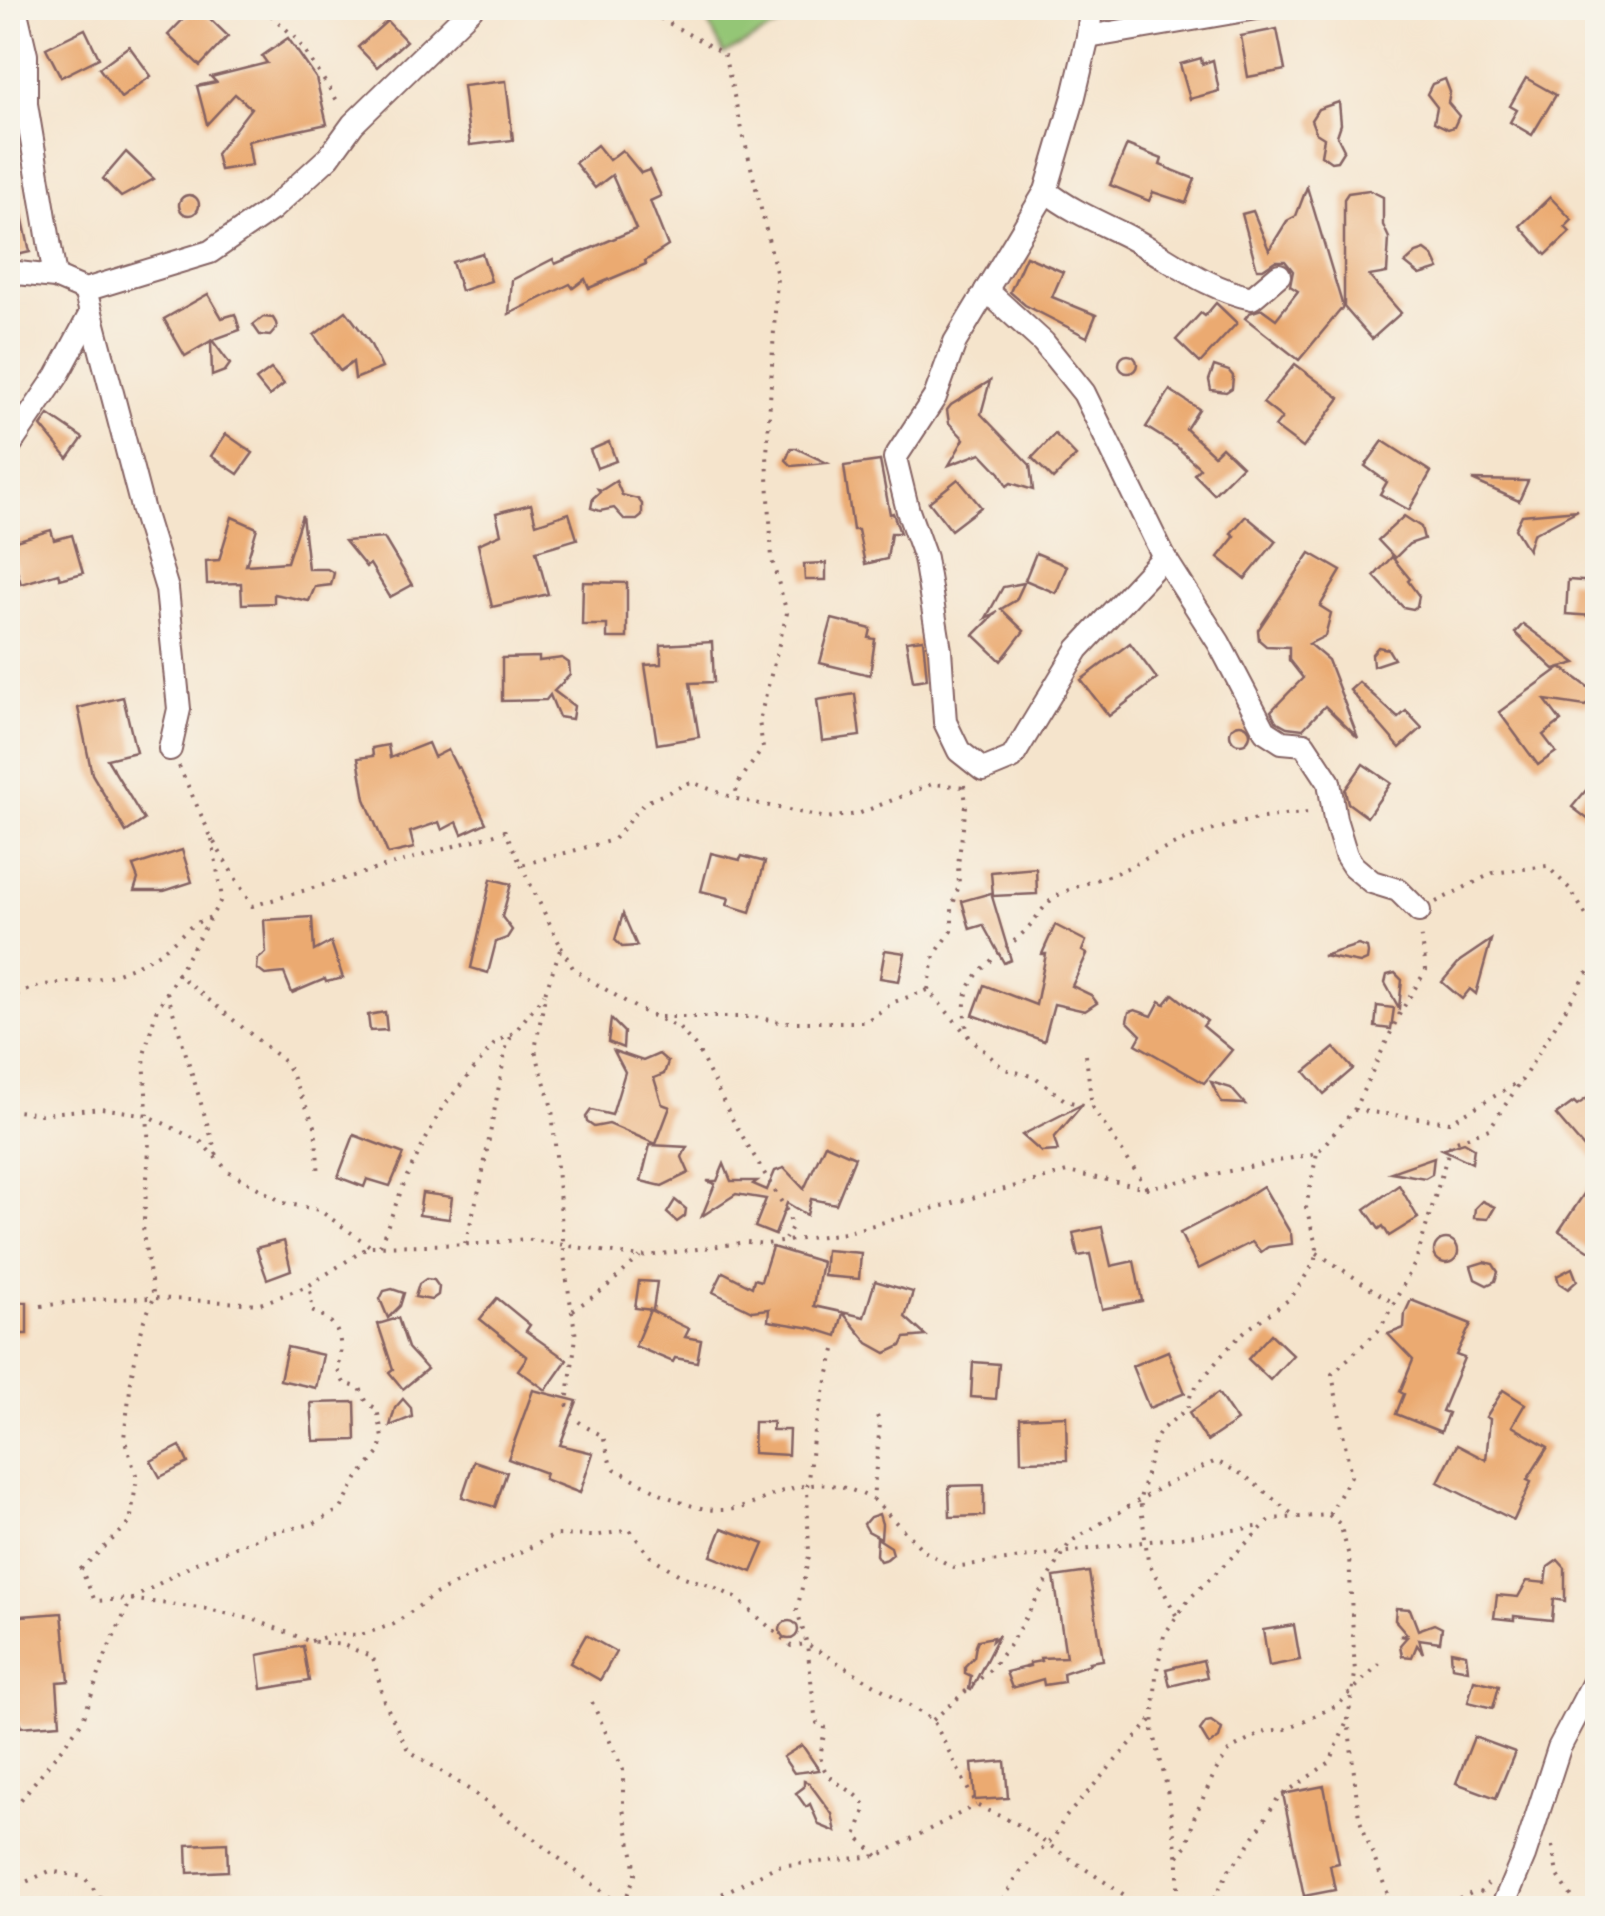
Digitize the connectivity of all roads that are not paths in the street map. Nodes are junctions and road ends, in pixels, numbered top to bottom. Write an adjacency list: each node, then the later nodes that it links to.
1 (15, 8): 9 (street)
2 (472, 8): 11 (street)
3 (1091, 8): 5 (street)
4 (1257, 8): 5 (street)
5 (1088, 38): 6 (street)
6 (1046, 191): 8 (street); 10 (street)
7 (8, 272): 9 (street)
8 (1280, 275)
9 (56, 277): 11 (street)
10 (986, 290): 13 (street); 13 (street)
11 (88, 302): 12 (street); 14 (street)
12 (8, 448)
13 (1164, 557): 15 (street)
14 (170, 748)
15 (1418, 911)
16 (1598, 1674): 17 (street)
17 (1502, 1908)

